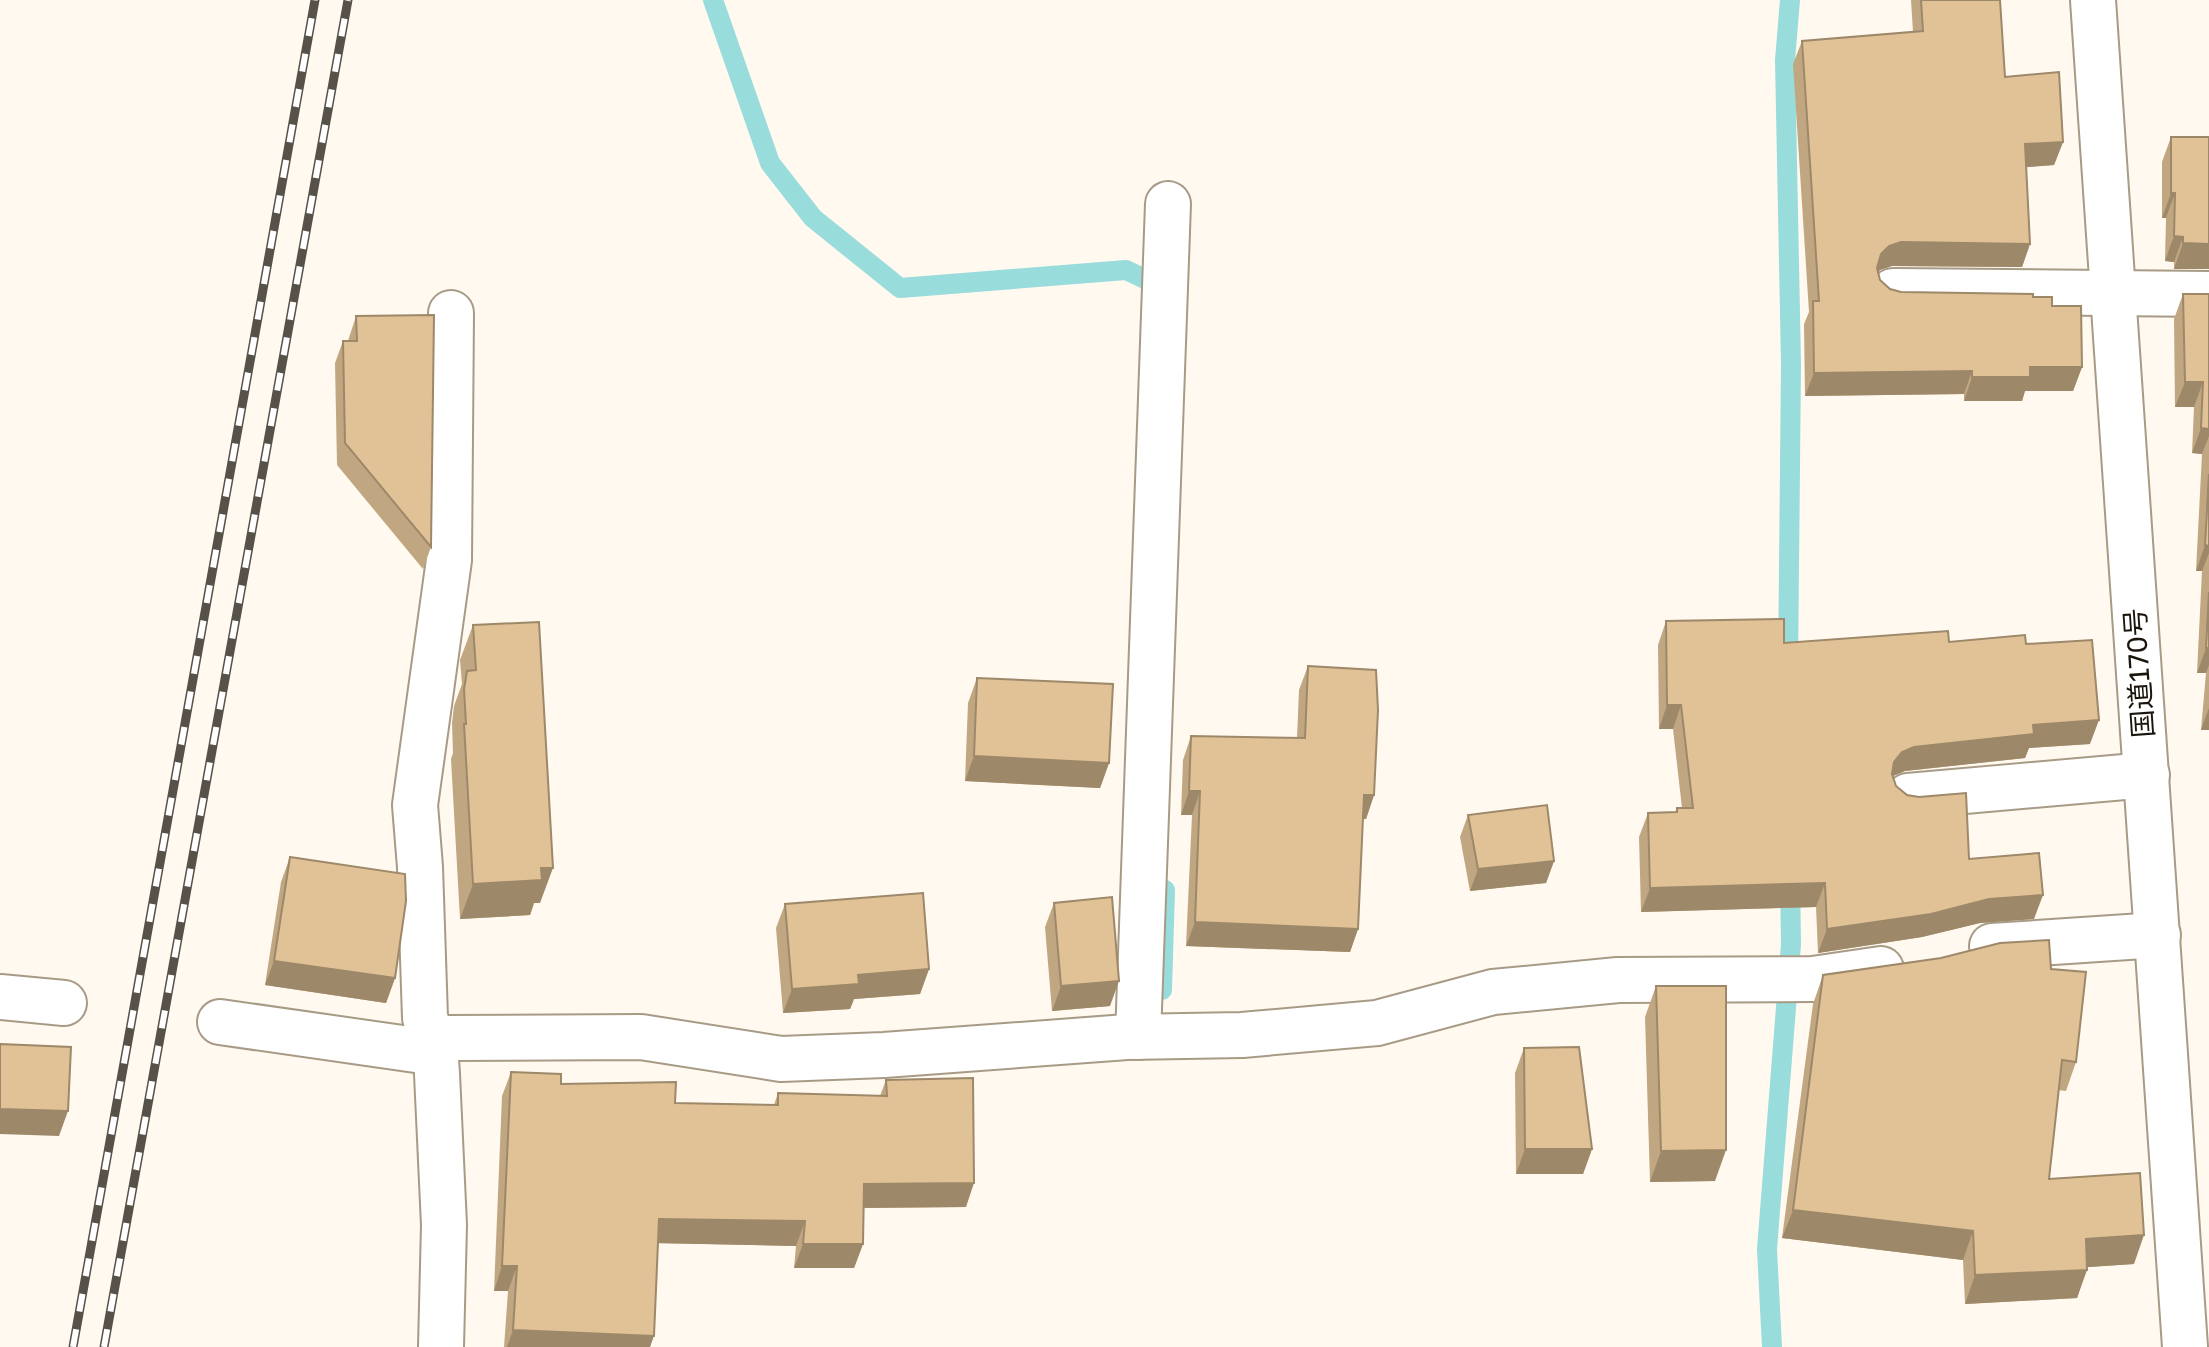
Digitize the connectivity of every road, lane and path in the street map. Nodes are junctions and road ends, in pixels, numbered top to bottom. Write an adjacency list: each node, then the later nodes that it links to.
1 (2093, 0): 4 (main road, 国道170号)
2 (1168, 204): 15 (main road)
3 (1893, 291): 4 (main road)
4 (2113, 293): 5 (main road); 7 (main road, 国道170号)
5 (2209, 294)
6 (451, 313): 16 (main road)
7 (2147, 775): 8 (main road); 9 (main road, 国道170号)
8 (1908, 796)
9 (2158, 935): 10 (main road); 18 (main road, 国道170号)
10 (1957, 954)
11 (1913, 964): 15 (main road)
12 (0, 997): 13 (main road)
13 (64, 1003)
14 (220, 1022): 16 (main road)
15 (1138, 1037): 16 (main road)
16 (435, 1045): 17 (main road)
17 (441, 1347)
18 (2185, 1347)

